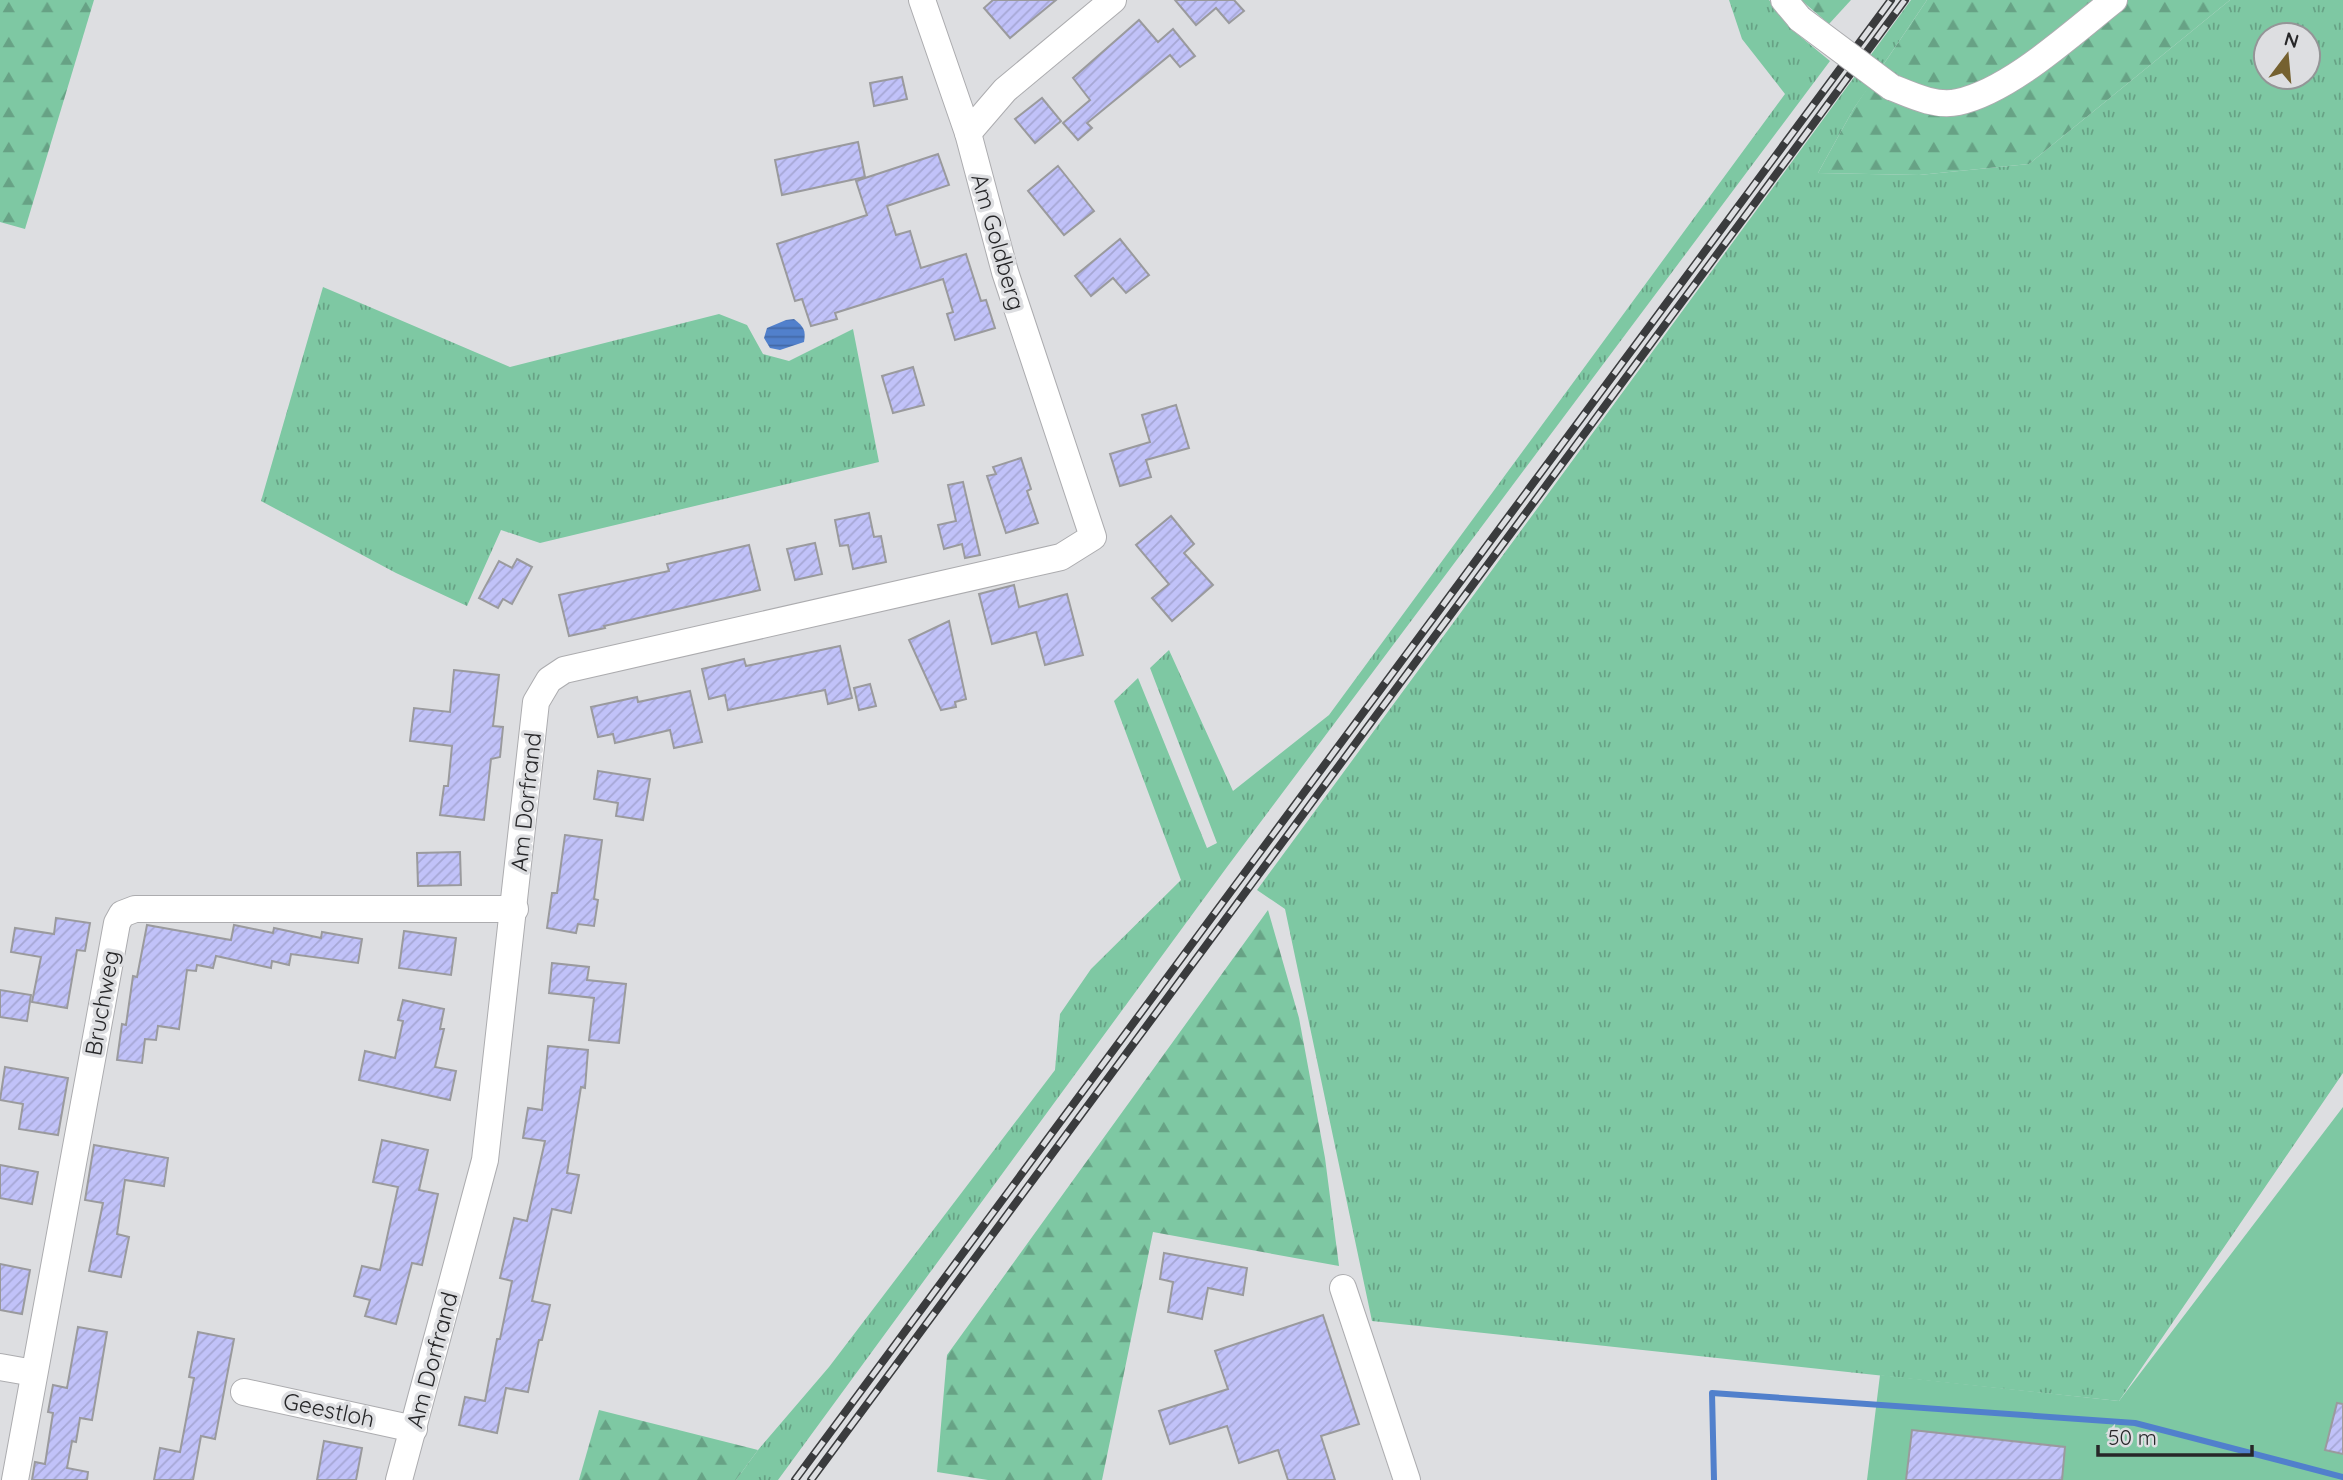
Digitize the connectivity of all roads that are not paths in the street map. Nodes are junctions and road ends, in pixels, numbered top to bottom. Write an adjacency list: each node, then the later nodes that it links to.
1 (922, 0): 5 (street, Am Goldberg)
2 (1113, 0): 5 (street)
3 (2114, 0): 4 (street, bridge)
4 (1792, 10)
5 (968, 133): 6 (street, Am Goldberg)
6 (1093, 537): 7 (street, Am Dorfrand)
7 (515, 909): 10 (street, Bruchweg); 12 (street, Am Dorfrand)
8 (1343, 1289): 15 (street)
9 (0, 1367): 10 (street)
10 (34, 1373): 13 (street, Bruchweg)
11 (244, 1392): 12 (street, Geestloh)
12 (414, 1429): 14 (street, Am Dorfrand)
13 (15, 1480)
14 (399, 1480)
15 (1407, 1480)

